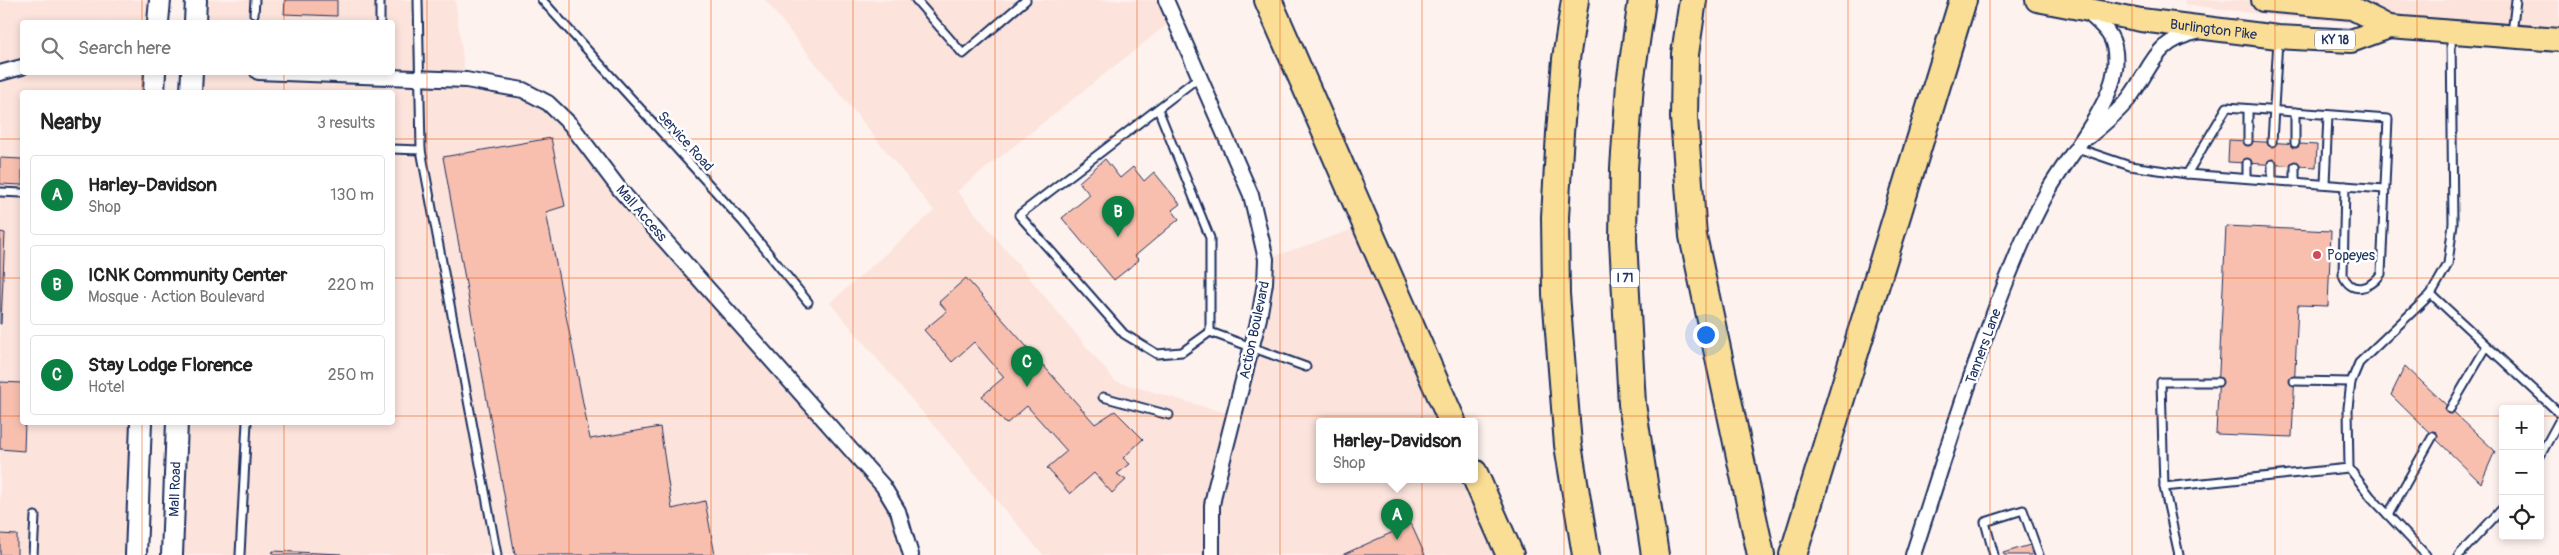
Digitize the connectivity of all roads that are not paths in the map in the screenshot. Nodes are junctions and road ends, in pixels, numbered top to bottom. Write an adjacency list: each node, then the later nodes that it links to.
1 (160, 0): 21 (main road)
2 (196, 0): 22 (main road)
3 (255, 0): 20 (lane)
4 (380, 0): 23 (lane)
5 (418, 0): 36 (lane)
6 (542, 0): 63 (lane, Service Road)
7 (916, 0): 8 (lane)
8 (1026, 0)
9 (1166, 0): 35 (street, Action Boulevard)
10 (1268, 0): 75 (highway)
11 (1575, 0): 96 (highway)
12 (1642, 0): 97 (highway, I 71)
13 (1693, 0): 98 (highway)
14 (1964, 0): 99 (highway)
15 (2037, 0): 19 (main road, Burlington Pike / KY 18)
16 (2263, 0): 18 (main road, Burlington Pike / KY 18)
17 (2516, 0): 28 (lane)
18 (2320, 3): 24 (main road, Burlington Pike / KY 18)
19 (2085, 10): 25 (main road, Burlington Pike / KY 18); 47 (street, Tanners Lane)
20 (254, 14)
21 (158, 20)
22 (195, 20)
23 (380, 20)
24 (2389, 28): 26 (main road, Burlington Pike / KY 18); 27 (main road, Burlington Pike / KY 18)
25 (2210, 29): 27 (main road, Burlington Pike / KY 18); 47 (street, Tanners Lane)
26 (2451, 33): 28 (main road, Burlington Pike / KY 18); 62 (lane)
27 (2278, 37): 41 (lane)
28 (2512, 38): 29 (main road, Burlington Pike / KY 18)
29 (2559, 40)
30 (20, 67): 31 (street)
31 (0, 69)
32 (155, 75): 37 (main road)
33 (192, 75): 38 (main road)
34 (327, 75): 36 (street, Mall Access)
35 (1199, 78): 39 (lane); 65 (street, Action Boulevard)
36 (420, 79): 49 (lane); 93 (street, Mall Access)
37 (154, 90)
38 (191, 90)
39 (1158, 109): 64 (lane); 64 (lane)
40 (2248, 109): 41 (lane); 44 (lane); 53 (lane)
41 (2272, 111): 42 (lane); 45 (lane)
42 (2295, 112): 43 (lane); 46 (lane)
43 (2328, 115): 57 (lane); 59 (lane)
44 (2248, 141)
45 (2272, 142)
46 (2295, 144)
47 (2077, 148): 53 (lane); 100 (street, Tanners Lane)
48 (395, 149): 49 (lane)
49 (421, 150): 92 (lane)
50 (2247, 163): 54 (lane)
51 (2272, 164): 55 (lane)
52 (2295, 166): 56 (lane)
53 (2187, 174): 54 (lane)
54 (2247, 178): 55 (lane)
55 (2272, 180): 56 (lane)
56 (2295, 182): 57 (lane)
57 (2325, 184): 58 (lane)
58 (2345, 186): 59 (lane); 59 (lane)
59 (2384, 189)
60 (0, 192): 61 (lane)
61 (20, 193)
62 (2431, 294): 66 (lane); 70 (lane)
63 (808, 302)
64 (1210, 332): 65 (lane)
65 (1252, 346): 67 (lane); 94 (street, Action Boulevard)
66 (2487, 346): 72 (lane); 73 (lane)
67 (1306, 367)
68 (2294, 381): 70 (lane)
69 (2218, 382): 84 (lane)
70 (2351, 382): 82 (lane)
71 (1104, 397): 74 (lane)
72 (2450, 409)
73 (2559, 413)
74 (1169, 415)
75 (1451, 418)
76 (2559, 421): 81 (lane)
77 (141, 425): 89 (main road)
78 (177, 425): 90 (main road, Mall Road)
79 (247, 425): 91 (lane)
80 (2433, 436): 86 (lane)
81 (2543, 450)
82 (2349, 468): 84 (lane); 86 (lane)
83 (1478, 482): 95 (highway)
84 (2164, 487): 103 (lane)
85 (2499, 512): 105 (lane)
86 (2388, 515): 104 (lane)
87 (35, 516): 88 (lane)
88 (33, 555)
89 (136, 555)
90 (172, 555)
91 (240, 555)
92 (497, 555)
93 (910, 555)
94 (1212, 555)
95 (1510, 555)
96 (1586, 555)
97 (1655, 555)
98 (1761, 555)
99 (1793, 555)
100 (1913, 555)
101 (1994, 555): 102 (lane)
102 (2039, 555)
103 (2179, 555)
104 (2426, 555)
105 (2460, 555)

